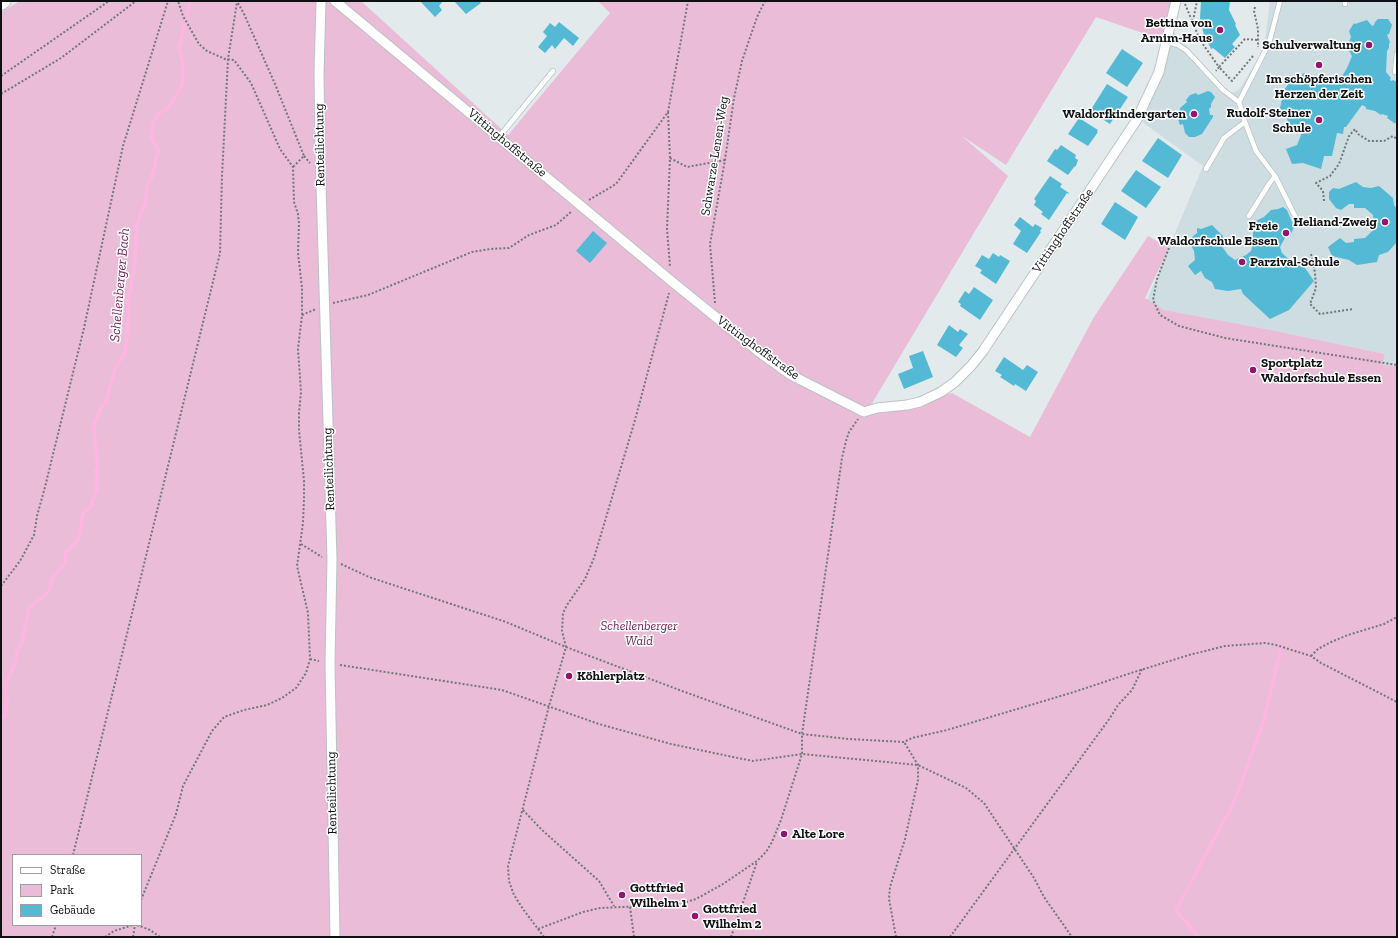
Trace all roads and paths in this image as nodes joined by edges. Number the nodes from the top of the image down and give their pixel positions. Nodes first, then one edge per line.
1 (4, 1) edge
2 (109, 1) edge
3 (136, 1) edge
4 (168, 1) edge
5 (178, 1) edge
6 (321, 1) edge
7 (335, 1) edge
8 (688, 1) edge
9 (765, 1) edge
10 (1176, 1) edge
11 (1184, 1) edge
12 (1197, 1) edge
13 (1280, 1) edge
14 (237, 2) edge
15 (1, 3) edge
16 (1256, 7) dead end
17 (1193, 22) junction
18 (1258, 40) junction
19 (1167, 42) junction
20 (1258, 50) dead end
21 (1397, 54) edge
22 (1253, 55) dead end
23 (228, 59) junction
24 (1219, 67) junction
25 (553, 71) dead end
26 (1394, 72) dead end
27 (1, 76) edge
28 (1211, 77) junction
29 (1, 94) edge
30 (1239, 102) junction
31 (668, 112) junction
32 (1245, 122) junction
33 (499, 137) junction
34 (1397, 139) edge
35 (670, 158) junction
36 (725, 160) junction
37 (293, 167) junction
38 (1206, 169) dead end
39 (1275, 176) junction
40 (1324, 201) dead end
41 (580, 205) junction
42 (1249, 216) dead end
43 (1295, 216) dead end
44 (1169, 248) dead end
45 (1311, 254) dead end
46 (670, 280) junction
47 (324, 305) junction
48 (1353, 309) dead end
49 (302, 315) junction
50 (716, 318) junction
51 (1397, 365) edge
52 (864, 412) junction
53 (301, 544) junction
54 (332, 559) junction
55 (1, 586) edge
56 (1397, 617) edge
57 (566, 647) junction
58 (1310, 656) junction
59 (310, 659) junction
60 (330, 664) junction
61 (1142, 669) junction
62 (1397, 702) edge
63 (549, 706) junction
64 (802, 734) junction
65 (904, 742) junction
66 (802, 754) junction
67 (918, 765) junction
68 (523, 810) junction
69 (1014, 849) junction
70 (73, 854) edge
71 (757, 861) junction
72 (142, 898) edge
73 (614, 906) junction
74 (630, 907) junction
75 (56, 926) edge
76 (132, 926) edge
77 (135, 926) edge
78 (138, 926) edge
79 (538, 929) junction
80 (52, 937) edge
81 (105, 937) edge
82 (133, 937) edge
83 (160, 937) edge
84 (335, 937) edge
85 (544, 937) edge
86 (634, 937) edge
87 (731, 937) edge
88 (896, 937) edge
89 (950, 937) edge
90 (1072, 937) edge

1 - 15 main road
2 - 27 path
3 - 29 path
4 - 55 path
5 - 23 path
6 - 47 street, Renteilichtung
7 - 33 street, Vittinghoffstraße
8 - 31 path
9 - 36 path, Schwarze-Lenen-Weg
10 - 19 street, Vittinghoffstraße
11 - 17 path
12 - 17 path
13 - 30 lane
14 - 23 path
14 - 37 path
16 - 18 path
17 - 24 path
18 - 20 path
18 - 24 path
19 - 28 lane
19 - 52 street, Vittinghoffstraße
21 - 26 lane
22 - 24 path
23 - 37 path
23 - 70 path
24 - 28 path
25 - 33 lane
28 - 30 lane
30 - 32 lane
31 - 35 path
31 - 41 path
32 - 38 lane
32 - 39 lane
33 - 41 street, Vittinghoffstraße
34 - 40 path
35 - 36 path
35 - 46 path
36 - 50 path, Schwarze-Lenen-Weg
37 - 49 path
39 - 42 lane
39 - 43 lane
41 - 46 street, Vittinghoffstraße
41 - 47 path
44 - 51 path
45 - 48 path
46 - 50 street, Vittinghoffstraße
46 - 57 path
47 - 49 path
47 - 54 street, Renteilichtung
49 - 53 path
50 - 52 street, Vittinghoffstraße
52 - 64 path
53 - 54 path
53 - 59 path
54 - 57 path
54 - 60 street, Renteilichtung
56 - 58 path
57 - 63 path
57 - 64 path
58 - 61 path
58 - 62 path
59 - 60 path
59 - 72 path
60 - 63 path
60 - 84 street, Renteilichtung
61 - 65 path
61 - 69 path
63 - 66 path
63 - 68 path
64 - 65 path
64 - 66 path
65 - 67 path
66 - 67 path
66 - 71 path
67 - 69 path
67 - 88 path
68 - 73 path
68 - 79 path
69 - 89 path
69 - 90 path
71 - 74 path
71 - 87 path
73 - 74 path
73 - 79 path
74 - 86 path
75 - 80 path
76 - 81 path
77 - 82 path
78 - 83 path
79 - 85 path

